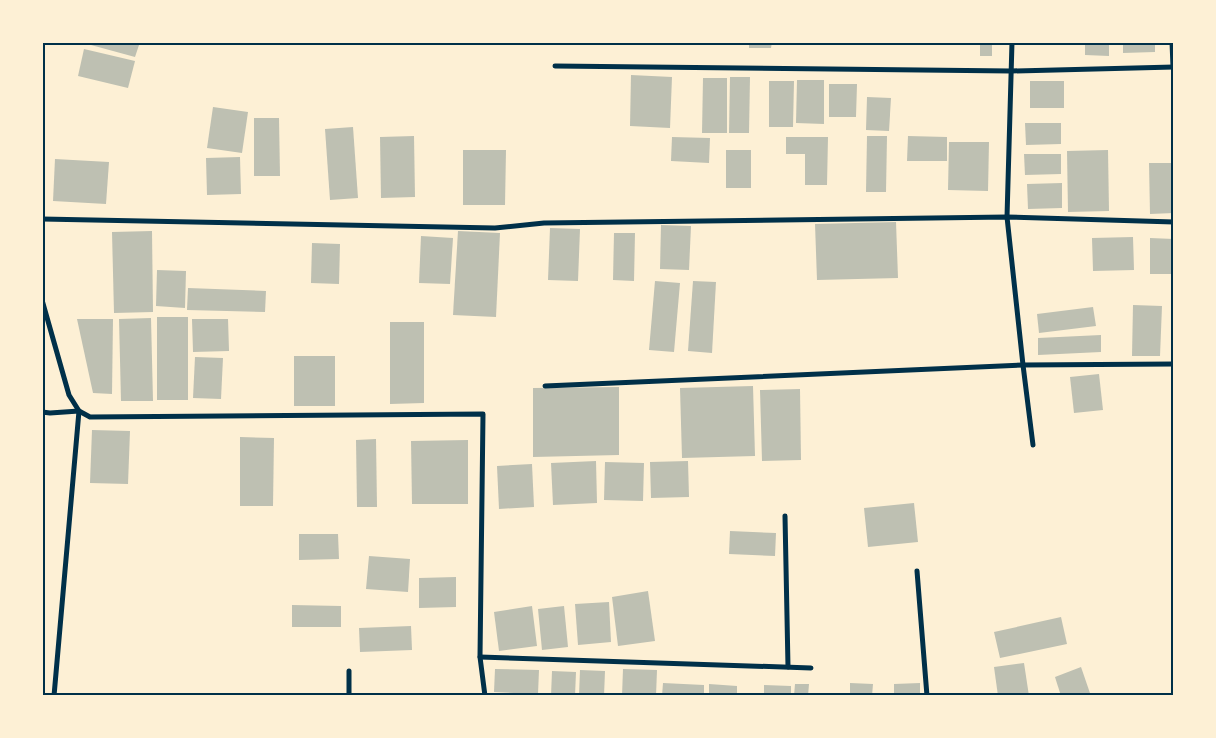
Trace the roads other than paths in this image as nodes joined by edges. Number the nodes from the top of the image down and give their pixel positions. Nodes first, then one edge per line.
1 (1012, 42) edge
2 (1172, 42) edge
3 (555, 66) dead end
4 (1173, 67) edge
5 (1010, 71) junction
6 (1007, 217) junction
7 (42, 219) edge
8 (1174, 222) edge
9 (42, 300) edge
10 (1174, 364) edge
11 (1023, 365) junction
12 (545, 386) dead end
13 (79, 411) junction
14 (42, 412) edge
15 (1033, 445) dead end
16 (785, 516) dead end
17 (917, 571) dead end
18 (480, 657) junction
19 (788, 668) junction
20 (811, 668) dead end
21 (349, 671) dead end
22 (54, 696) edge
23 (349, 696) edge
24 (484, 696) edge
25 (927, 696) edge

1 - 5 street
2 - 4 street
3 - 5 street
4 - 5 street
5 - 6 street
6 - 7 street
6 - 8 street
6 - 11 street
9 - 13 street
10 - 11 street
11 - 12 street
11 - 15 street
13 - 14 street
13 - 18 street
13 - 22 street
16 - 19 street
17 - 25 street
18 - 19 street
18 - 24 street
19 - 20 street
21 - 23 street

